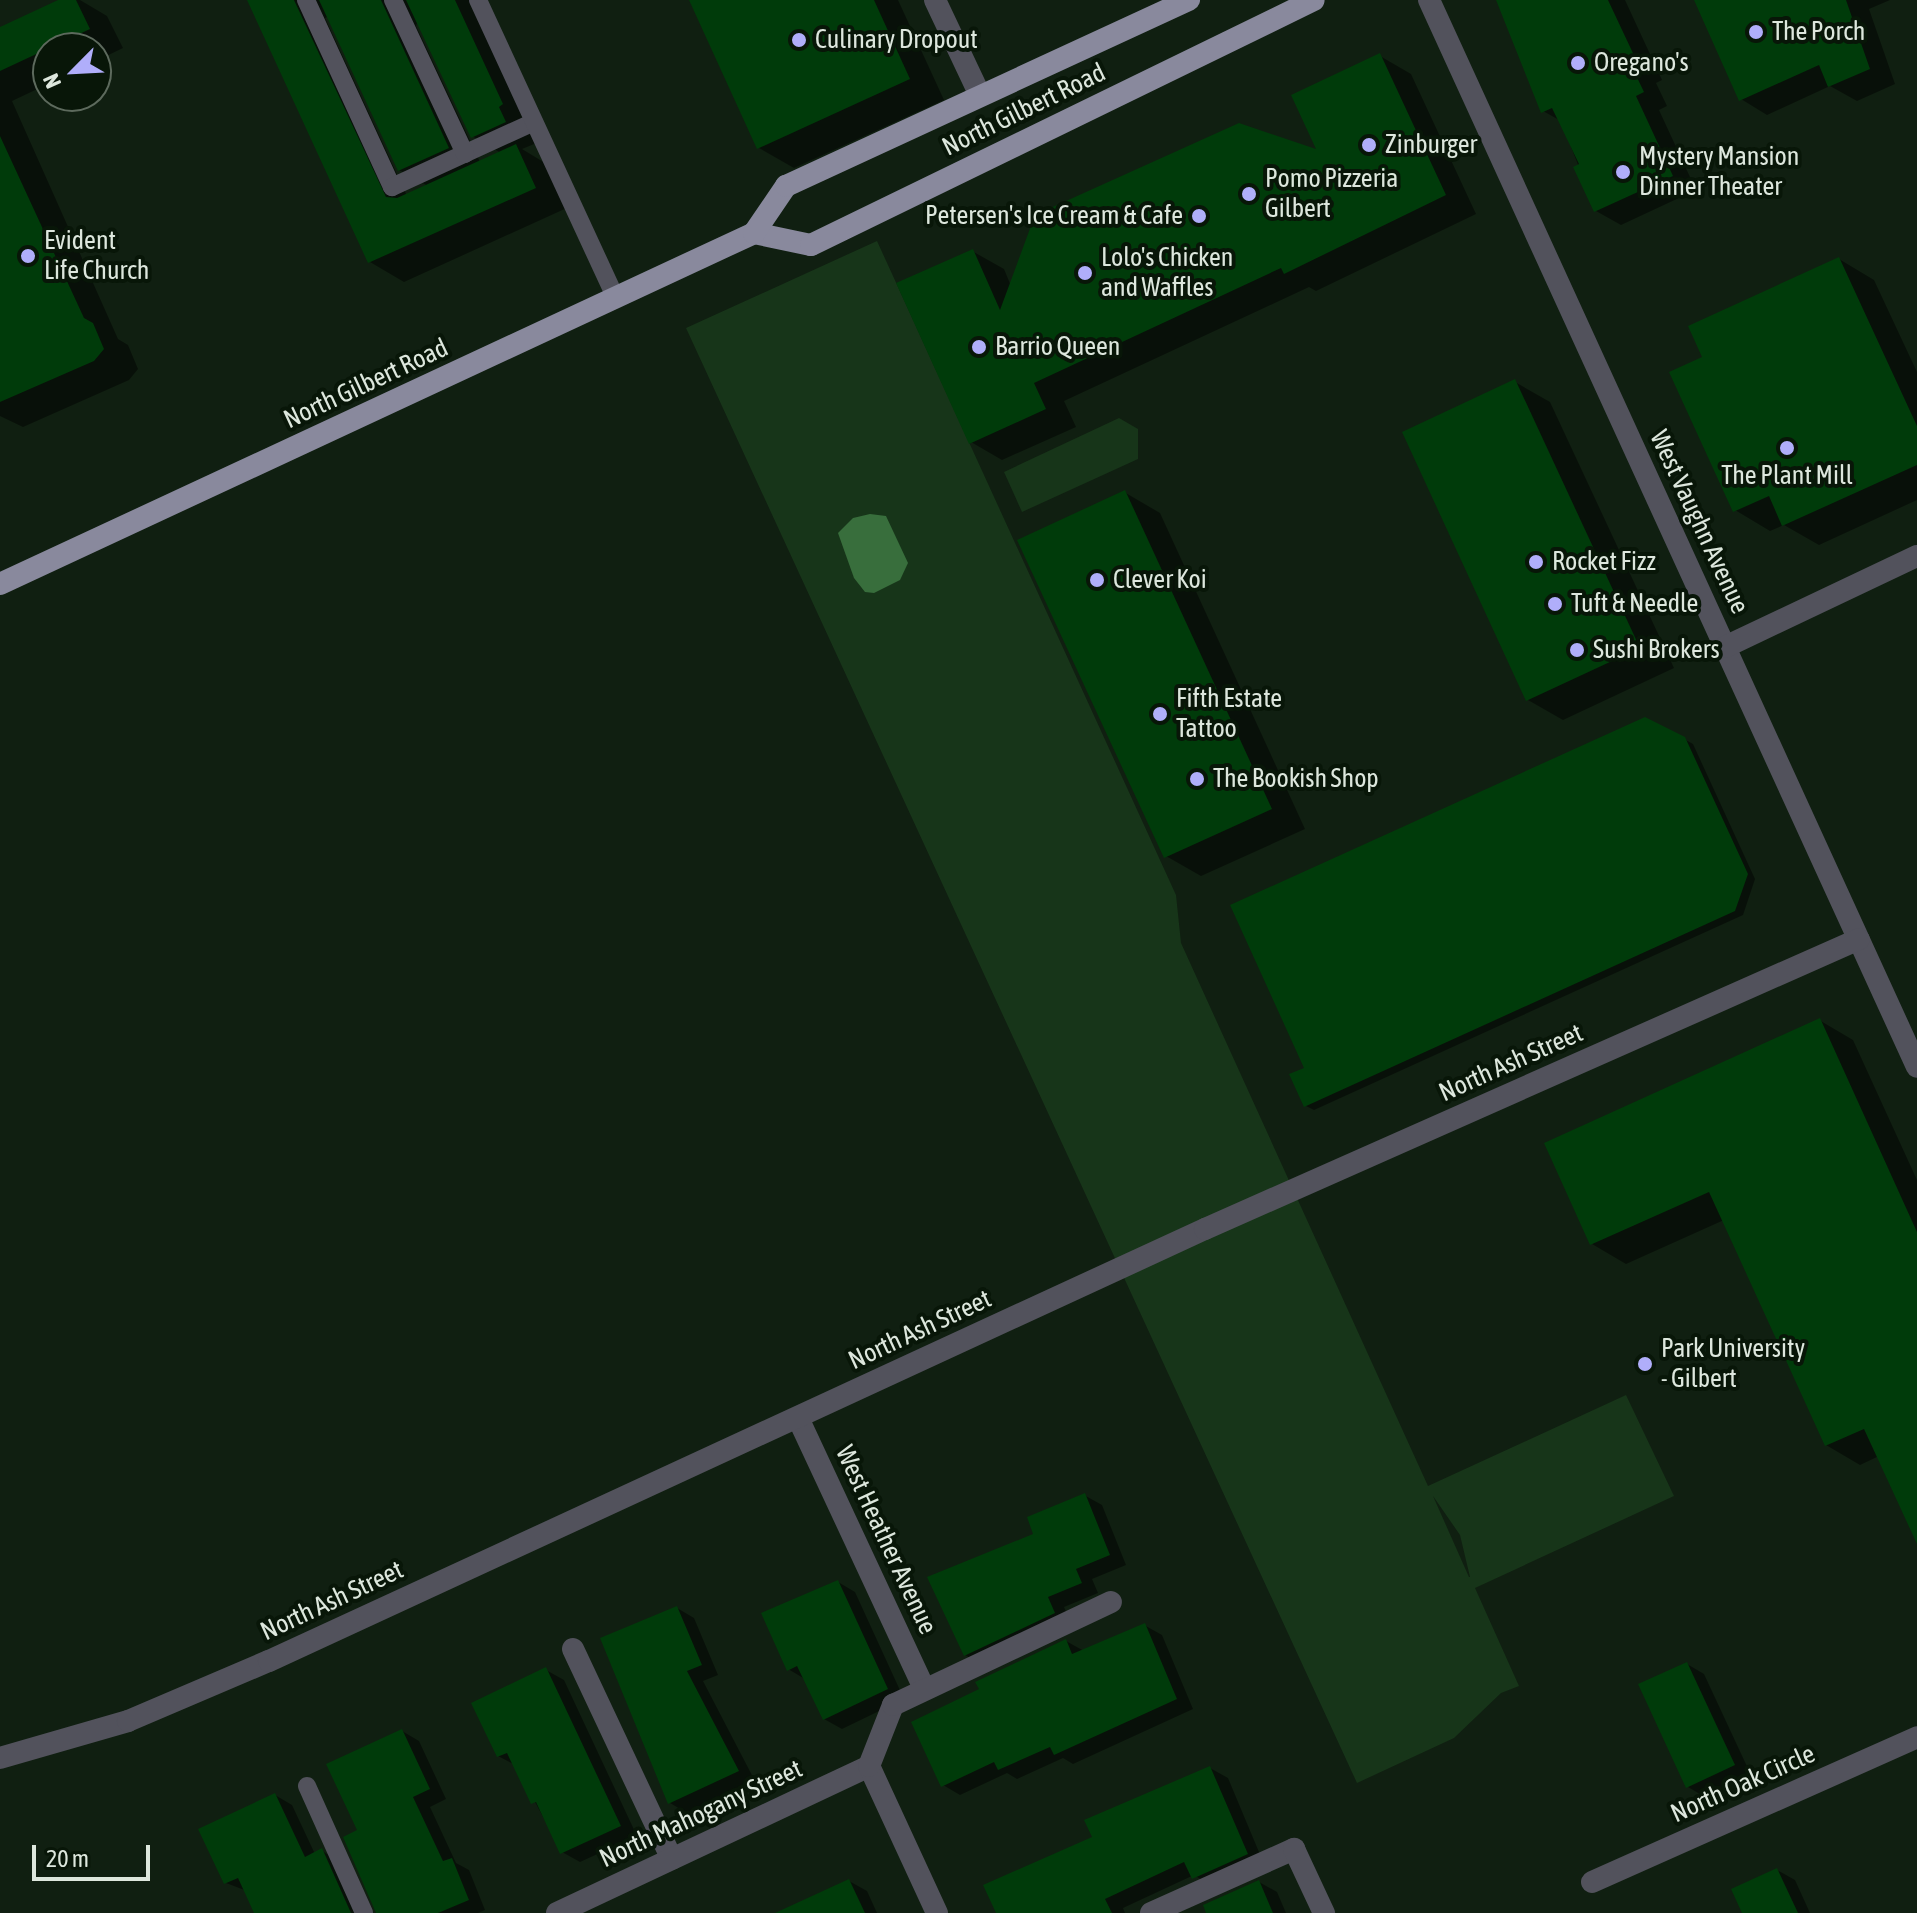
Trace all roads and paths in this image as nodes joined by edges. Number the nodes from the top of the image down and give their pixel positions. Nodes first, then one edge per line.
1 (306, 0) edge
2 (393, 0) edge
3 (478, 0) edge
4 (935, 0) edge
5 (1189, 0) edge
6 (1314, 0) edge
7 (1429, 0) edge
8 (980, 95) junction
9 (534, 122) junction
10 (465, 154) junction
11 (754, 233) junction
12 (616, 298) junction
13 (1917, 556) edge
14 (0, 584) edge
15 (1725, 647) junction
16 (1859, 939) junction
17 (1917, 1067) edge
18 (798, 1418) junction
19 (1111, 1602) dead end
20 (573, 1649) dead end
21 (923, 1686) junction
22 (1917, 1737) edge
23 (0, 1758) edge
24 (869, 1766) junction
25 (307, 1786) dead end
26 (672, 1859) junction
27 (1592, 1882) dead end
28 (364, 1913) edge
29 (557, 1913) edge
30 (937, 1913) edge
31 (1151, 1913) edge
32 (1324, 1913) edge

1 - 10 lane
2 - 10 lane
3 - 9 lane
4 - 8 street
5 - 8 main road, North Gilbert Road
6 - 11 main road, North Gilbert Road
7 - 15 street, West Vaughn Avenue
8 - 11 main road, North Gilbert Road
9 - 10 lane
9 - 12 lane
11 - 12 main road, North Gilbert Road
12 - 14 main road, North Gilbert Road
13 - 15 street
15 - 16 street, West Vaughn Avenue
16 - 17 street, West Vaughn Avenue
16 - 18 street, North Ash Street
18 - 21 street, West Heather Avenue
18 - 23 street, North Ash Street
19 - 21 street
20 - 26 street
21 - 24 street
22 - 27 street, North Oak Circle
24 - 26 street, North Mahogany Street
24 - 30 street
25 - 28 lane
26 - 29 street, North Mahogany Street
31 - 32 street

